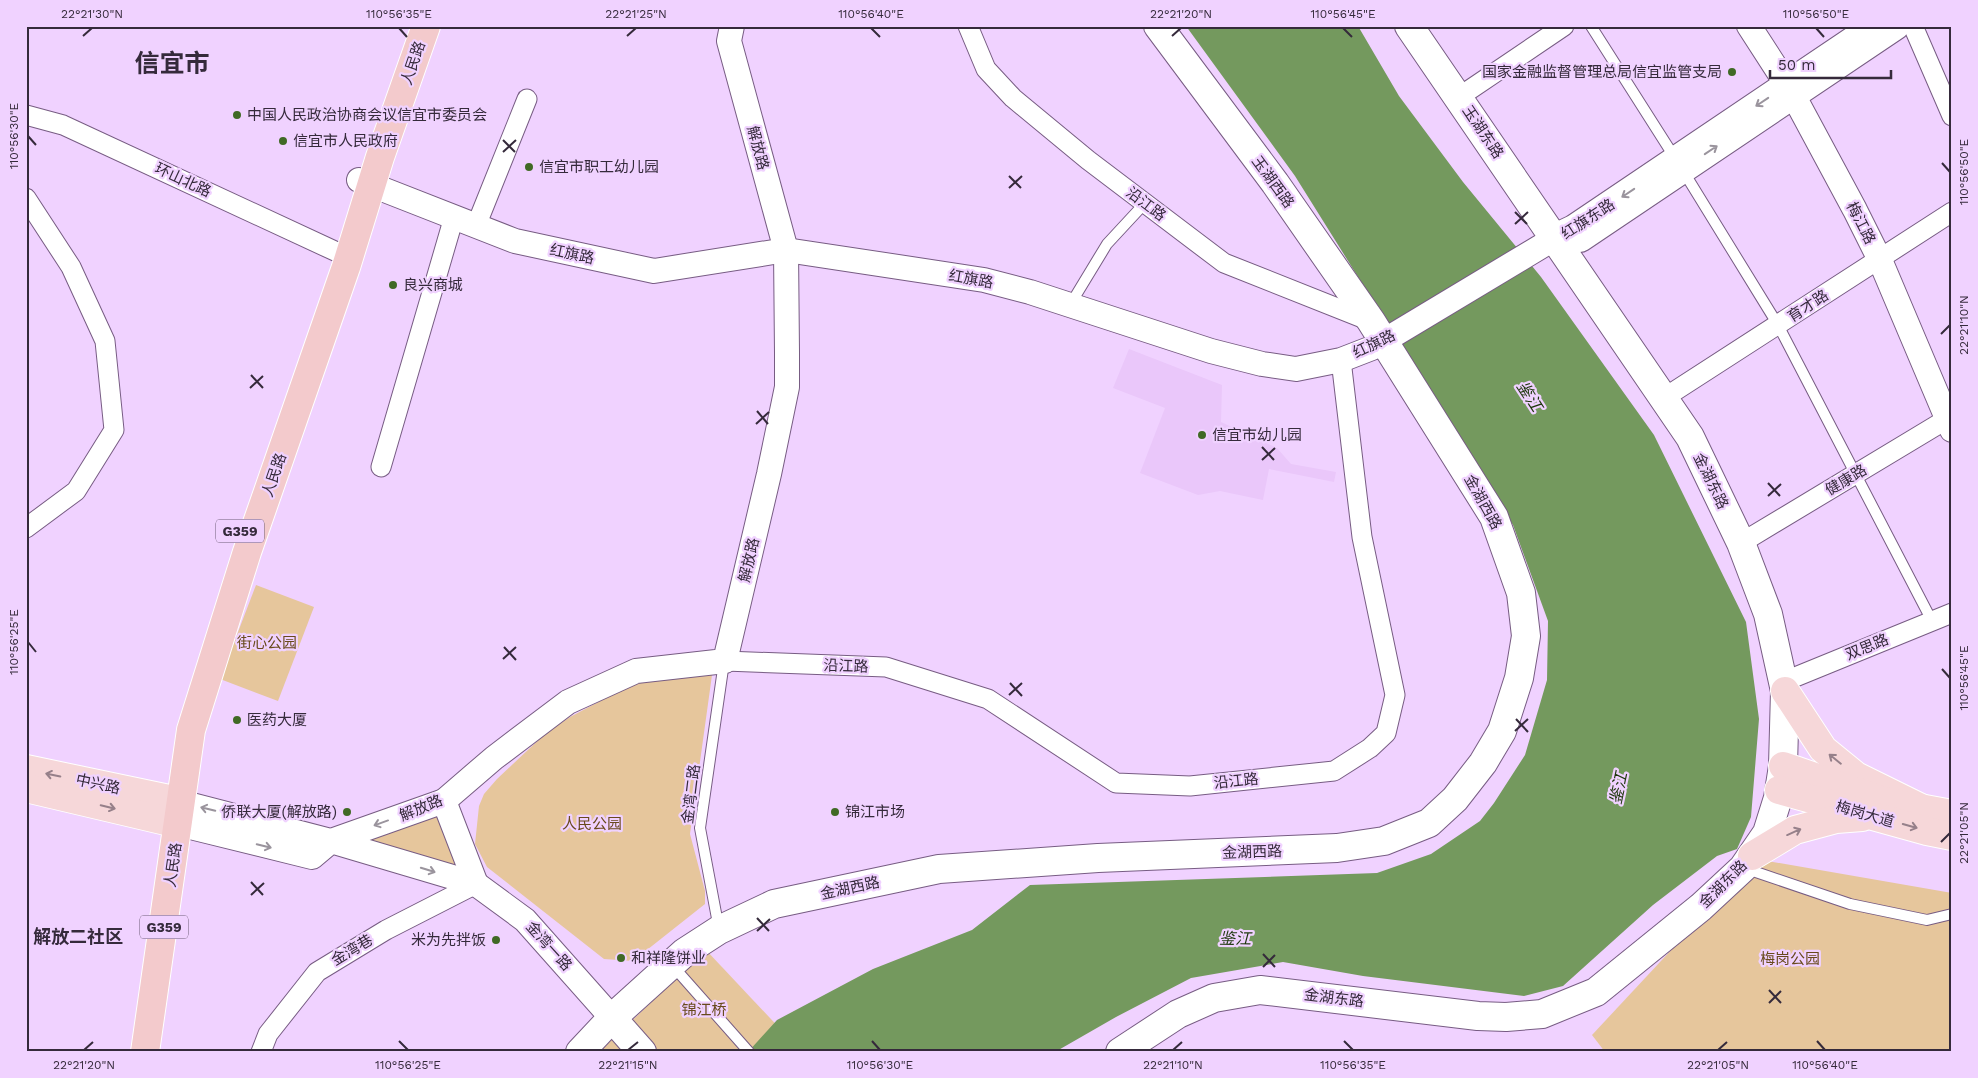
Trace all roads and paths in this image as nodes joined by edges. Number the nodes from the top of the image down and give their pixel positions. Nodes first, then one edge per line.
1 (412, 26) edge
2 (426, 26) edge
3 (732, 26) edge
4 (968, 26) edge
5 (1158, 26) edge
6 (1410, 26) edge
7 (1564, 26) edge
8 (1590, 26) edge
9 (1749, 26) edge
10 (1876, 26) edge
11 (1895, 26) edge
12 (1913, 26) edge
13 (1790, 90) junction
14 (1459, 97) junction
15 (527, 99) dead end
16 (26, 114) edge
17 (1952, 116) edge
18 (1680, 165) junction
19 (365, 182) junction
20 (26, 198) edge
21 (1145, 203) junction
22 (1952, 212) edge
23 (454, 218) junction
24 (476, 226) junction
25 (1556, 238) junction
26 (786, 250) junction
27 (337, 252) junction
28 (1880, 260) junction
29 (1070, 305) junction
30 (1778, 325) junction
31 (1378, 331) junction
32 (1341, 360) junction
33 (1664, 398) junction
34 (1950, 421) edge
35 (381, 467) dead end
36 (1855, 474) junction
37 (26, 528) edge
38 (1741, 543) junction
39 (1952, 613) edge
40 (1932, 621) junction
41 (725, 661) junction
42 (1784, 686) junction
43 (26, 769) edge
44 (1781, 778) junction
45 (26, 788) edge
46 (444, 801) junction
47 (1923, 809) junction
48 (174, 812) junction
49 (1952, 814) edge
50 (1876, 817) junction
51 (1952, 836) edge
52 (331, 841) junction
53 (1747, 862) junction
54 (476, 884) junction
55 (1952, 914) edge
56 (719, 930) junction
57 (672, 964) junction
58 (612, 1018) junction
59 (131, 1052) edge
60 (145, 1052) edge
61 (261, 1052) edge
62 (580, 1052) edge
63 (642, 1052) edge
64 (749, 1052) edge
65 (1120, 1052) edge

1 - 19 highway, 人民路 / G359
2 - 19 highway, 人民路 / G359
3 - 26 street, 解放路
4 - 21 street, 沿江路
5 - 31 main road, 玉湖西路
6 - 14 main road, 玉湖东路
7 - 14 street
8 - 18 lane
9 - 13 street, 梅江路
10 - 13 main road, 红旗东路
11 - 13 main road, 红旗东路
12 - 17 street
13 - 18 main road, 红旗东路
13 - 28 street, 梅江路
14 - 25 main road, 玉湖东路
15 - 24 street
16 - 27 street, 环山北路
18 - 25 main road, 红旗东路
18 - 30 lane
19 - 23 street, 红旗路
19 - 27 highway, 人民路 / G359
19 - 48 highway, 人民路 / G359
20 - 37 street
21 - 29 lane
21 - 31 street, 沿江路
22 - 28 street, 育才路
23 - 24 street, 红旗路
23 - 35 street
24 - 26 street, 红旗路
25 - 31 street, 红旗路
25 - 33 main road, 金湖东路
26 - 29 street, 红旗路
26 - 41 street, 解放路
27 - 48 highway, 人民路 / G359
28 - 30 street, 育才路
28 - 34 street, 梅江路
29 - 32 street, 红旗路
30 - 33 street, 育才路
30 - 36 lane
31 - 32 street, 红旗路
31 - 56 main road, 金湖西路
32 - 41 street, 沿江路
33 - 38 main road, 金湖东路
34 - 36 street, 健康路
36 - 38 street, 健康路
36 - 40 lane
38 - 42 main road, 金湖东路
39 - 40 street, 双思路
40 - 42 street, 双思路
41 - 46 street, 解放路
41 - 56 lane, 金湾二路
42 - 44 main road, 金湖东路
47 -> 42 main road
48 -> 43 main road, 中兴路
44 - 47 main road, 梅岗大道
44 - 50 main road, 梅岗大道
44 - 53 main road, 金湖东路
45 -> 48 main road, 中兴路
46 -> 52 street, 解放路
46 - 54 street
47 - 49 main road, 梅岗大道
48 - 52 street, 解放路
48 - 59 highway, 人民路 / G359
48 - 60 highway, 人民路 / G359
50 -> 51 main road, 梅岗大道
53 -> 50 main road
52 -> 54 street
53 - 55 lane
53 - 65 main road, 金湖东路
54 - 58 street, 金湾一路
54 - 61 street, 金湾巷
56 - 57 main road, 金湖西路
57 - 58 main road, 金湖西路
57 - 64 lane
58 - 62 main road, 金湖西路
58 - 63 main road

